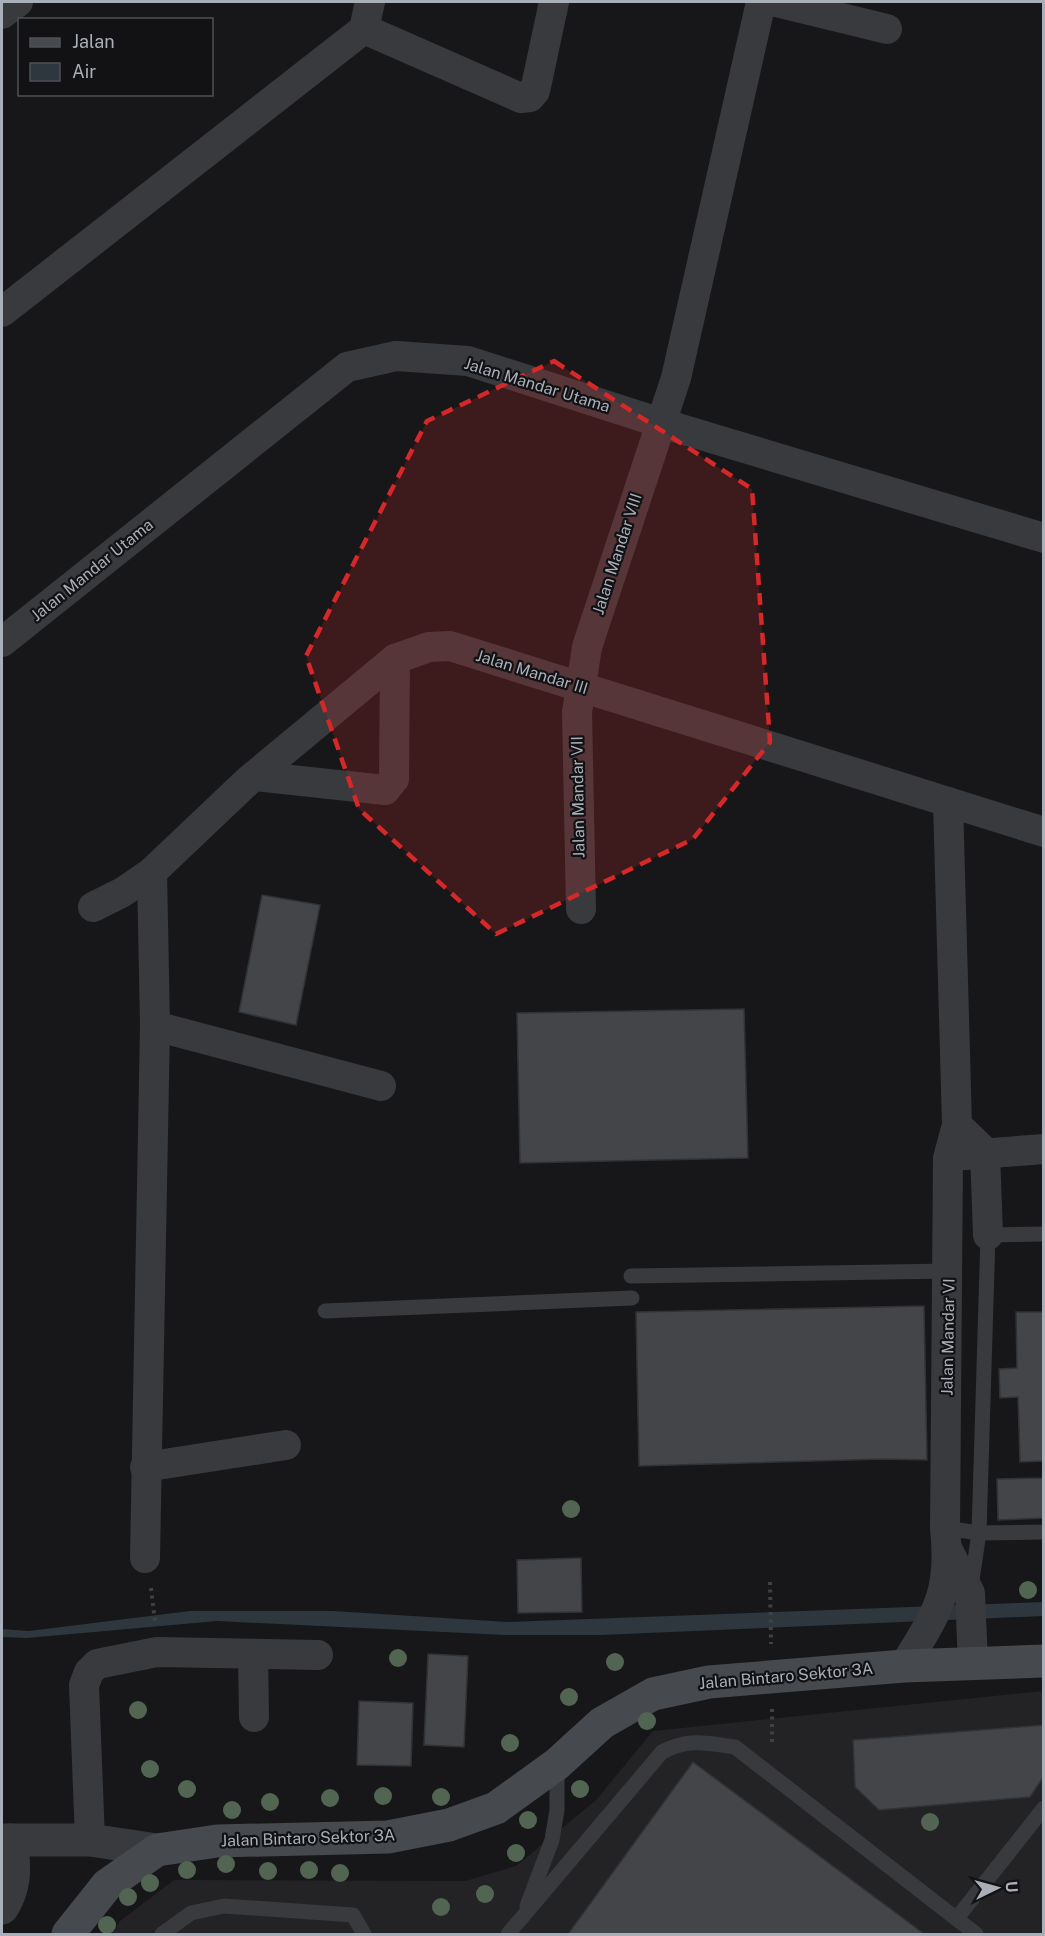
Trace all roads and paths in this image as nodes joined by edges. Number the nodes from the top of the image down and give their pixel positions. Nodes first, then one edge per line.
1 (18, 2) edge
2 (554, 2) edge
3 (761, 2) edge
4 (776, 2) edge
5 (2, 14) edge
6 (367, 15) edge
7 (887, 29) dead end
8 (2, 312) edge
9 (661, 423) junction
10 (1044, 538) edge
11 (2, 642) edge
12 (395, 659) junction
13 (580, 685) junction
14 (254, 776) junction
15 (948, 802) junction
16 (1044, 832) edge
17 (152, 872) junction
18 (93, 908) dead end
19 (581, 909) dead end
20 (155, 1026) junction
21 (381, 1086) dead end
22 (957, 1125) junction
23 (1044, 1149) edge
24 (985, 1152) junction
25 (948, 1158) junction
26 (1044, 1234) edge
27 (988, 1235) junction
28 (949, 1271) junction
29 (631, 1276) dead end
30 (632, 1298) dead end
31 (325, 1311) dead end
32 (286, 1445) dead end
33 (145, 1467) junction
34 (1044, 1532) edge
35 (979, 1533) junction
36 (946, 1539) junction
37 (145, 1558) dead end
38 (970, 1594) junction
39 (153, 1599) dead end
40 (156, 1634) dead end
41 (972, 1652) junction
42 (253, 1655) junction
43 (318, 1655) dead end
44 (911, 1656) junction
45 (1044, 1660) edge
46 (254, 1717) dead end
47 (557, 1764) junction
48 (1044, 1808) edge
49 (6, 1840) edge
50 (90, 1840) junction
51 (157, 1850) junction
52 (2, 1908) edge
53 (523, 1918) junction
54 (957, 1918) junction
55 (68, 1935) edge
56 (162, 1935) edge
57 (364, 1935) edge
58 (508, 1935) edge
59 (976, 1935) edge

1 - 5 street
2 - 6 street
3 - 9 street, Jalan Mandar VIII
4 - 7 street
6 - 8 street
9 - 10 street, Jalan Mandar Utama
9 - 11 street, Jalan Mandar Utama
9 - 13 street, Jalan Mandar VIII
12 - 13 street, Jalan Mandar III
12 - 14 street, Jalan Mandar III
12 - 14 street
13 - 15 street, Jalan Mandar III
13 - 19 street, Jalan Mandar VII
14 - 17 street, Jalan Mandar III
15 - 16 street, Jalan Mandar III
15 - 22 street, Jalan Mandar VI
17 - 18 street, Jalan Mandar III
17 - 20 street
20 - 21 street
20 - 33 street
22 - 24 street
22 - 25 street, Jalan Mandar VI
23 - 24 street
24 - 25 street
24 - 27 street
25 - 28 street, Jalan Mandar VI
26 - 27 lane
27 - 35 lane
28 - 29 lane
28 - 36 street, Jalan Mandar VI
30 - 31 lane
32 - 33 street
33 - 37 street
34 - 35 lane
35 - 36 lane
35 - 38 lane
36 - 38 street, Jalan Mandar VI
36 - 44 street, Jalan Mandar VI
38 - 41 street, Jalan Mandar VI
39 - 40 path
41 - 44 main road, Jalan Bintaro Sektor 3A
41 - 45 main road, Jalan Bintaro Sektor 3A
42 - 43 street
42 - 46 street
42 - 50 street
44 - 47 main road, Jalan Bintaro Sektor 3A
47 - 51 main road, Jalan Bintaro Sektor 3A
47 - 53 lane
48 - 54 lane
49 - 50 street
49 - 52 street
50 - 51 street
51 - 55 main road, Jalan Bintaro Sektor 3A
53 - 54 lane
53 - 58 lane
54 - 59 lane
56 - 57 lane

